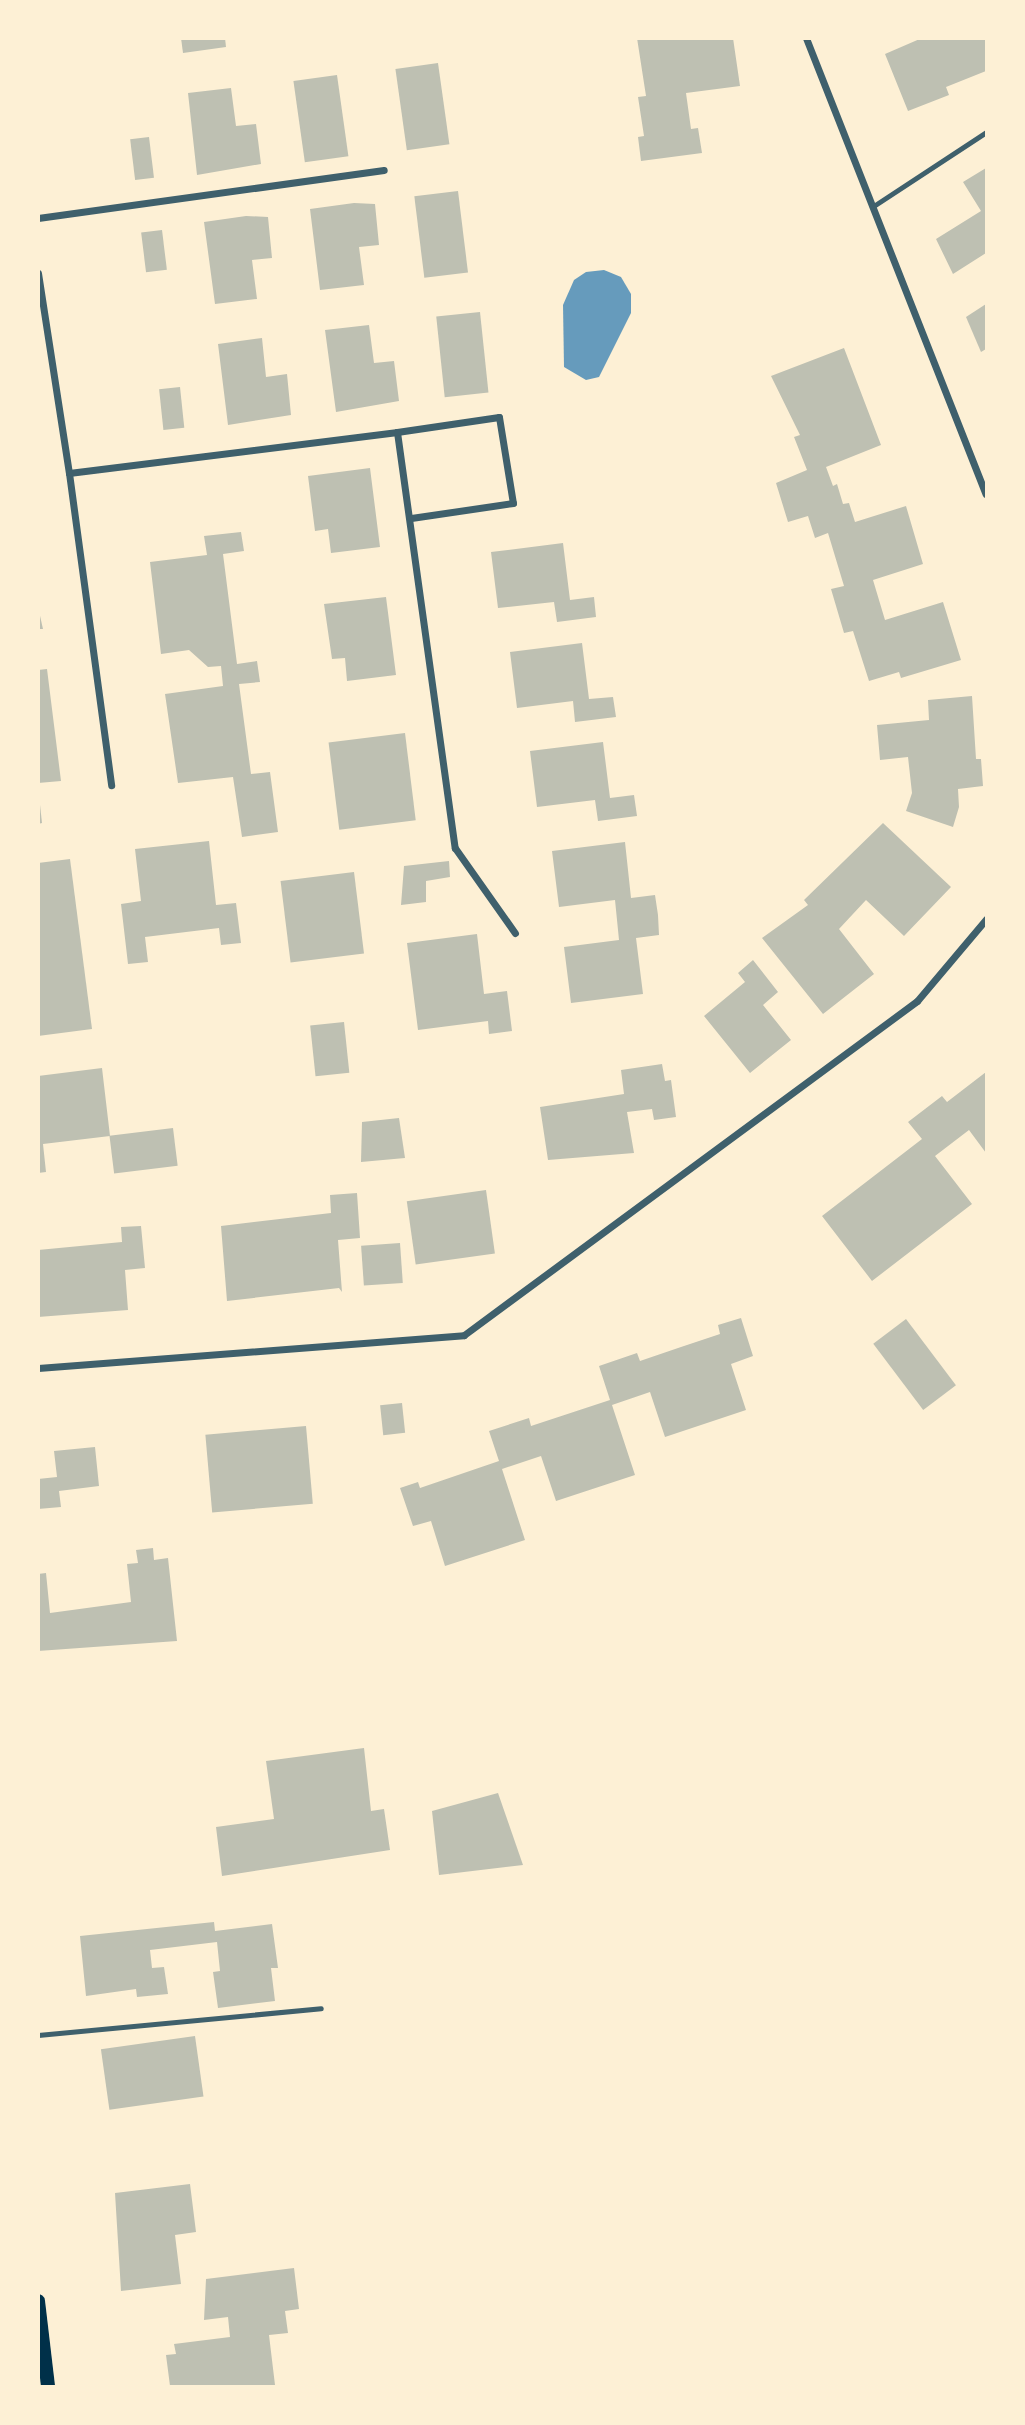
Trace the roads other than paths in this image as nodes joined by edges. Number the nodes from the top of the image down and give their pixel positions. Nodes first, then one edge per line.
1 (806, 38) edge
2 (986, 132) edge
3 (384, 170) dead end
4 (872, 207) junction
5 (38, 218) edge
6 (38, 273) edge
7 (397, 432) junction
8 (69, 473) junction
9 (986, 494) edge
10 (411, 518) junction
11 (111, 785) dead end
12 (986, 919) edge
13 (515, 933) dead end
14 (38, 1368) edge
15 (321, 2008) dead end
16 (38, 2035) edge
17 (38, 2301) edge
18 (48, 2386) edge

1 - 4 street
2 - 4 lane
3 - 5 street
4 - 9 street
6 - 8 street
7 - 8 street
7 - 10 street
7 - 10 street
8 - 11 street
10 - 13 street
12 - 14 street
15 - 16 lane
17 - 18 main road

